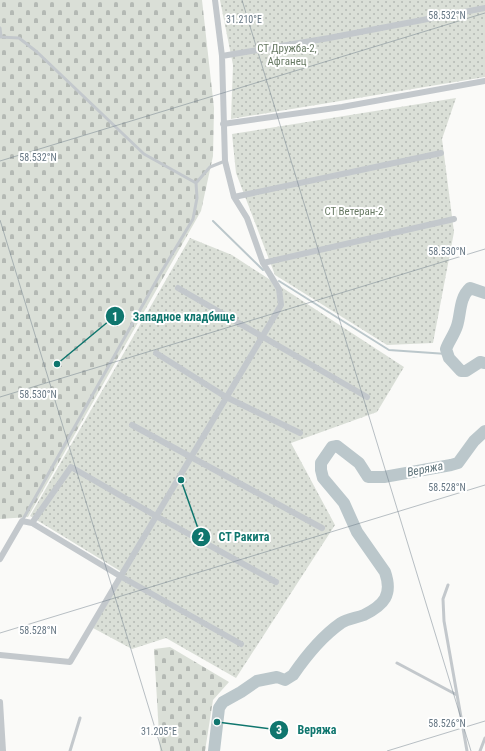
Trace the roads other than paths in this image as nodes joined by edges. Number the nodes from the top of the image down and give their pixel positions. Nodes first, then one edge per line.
1 (215, 0) edge
2 (485, 8) edge
3 (0, 28) edge
4 (0, 37) edge
5 (222, 56) junction
6 (485, 81) edge
7 (223, 124) junction
8 (441, 153) dead end
9 (225, 161) junction
10 (196, 184) junction
11 (234, 197) junction
12 (454, 220) dead end
13 (263, 263) junction
14 (178, 288) dead end
15 (262, 337) junction
16 (156, 353) dead end
17 (226, 397) junction
18 (367, 397) dead end
19 (132, 425) dead end
20 (300, 433) dead end
21 (191, 457) junction
22 (156, 516) junction
23 (22, 521) junction
24 (32, 523) junction
25 (322, 528) dead end
26 (0, 559) edge
27 (120, 576) junction
28 (276, 582) dead end
29 (448, 585) dead end
30 (241, 644) dead end
31 (0, 655) edge
32 (397, 663) dead end
33 (457, 695) junction
34 (0, 702) edge
35 (80, 718) dead end
36 (485, 738) edge
37 (3, 751) edge
38 (70, 751) edge
39 (467, 751) edge
40 (480, 751) edge

1 - 5 street
2 - 5 street
3 - 4 lane
4 - 10 lane
5 - 7 street
6 - 7 street
7 - 9 street
8 - 11 street
9 - 10 lane
9 - 11 street
10 - 23 lane
11 - 13 street
12 - 13 street
13 - 15 street
14 - 15 street
15 - 17 street
15 - 18 street
16 - 17 street
17 - 20 street
17 - 21 street
19 - 21 street
21 - 22 street
21 - 25 street
22 - 24 street
22 - 27 street
22 - 28 street
23 - 24 street
23 - 26 street
24 - 27 street
27 - 30 street
27 - 31 street
29 - 33 lane
32 - 33 lane
33 - 39 lane
34 - 37 street
35 - 38 lane
36 - 40 lane

